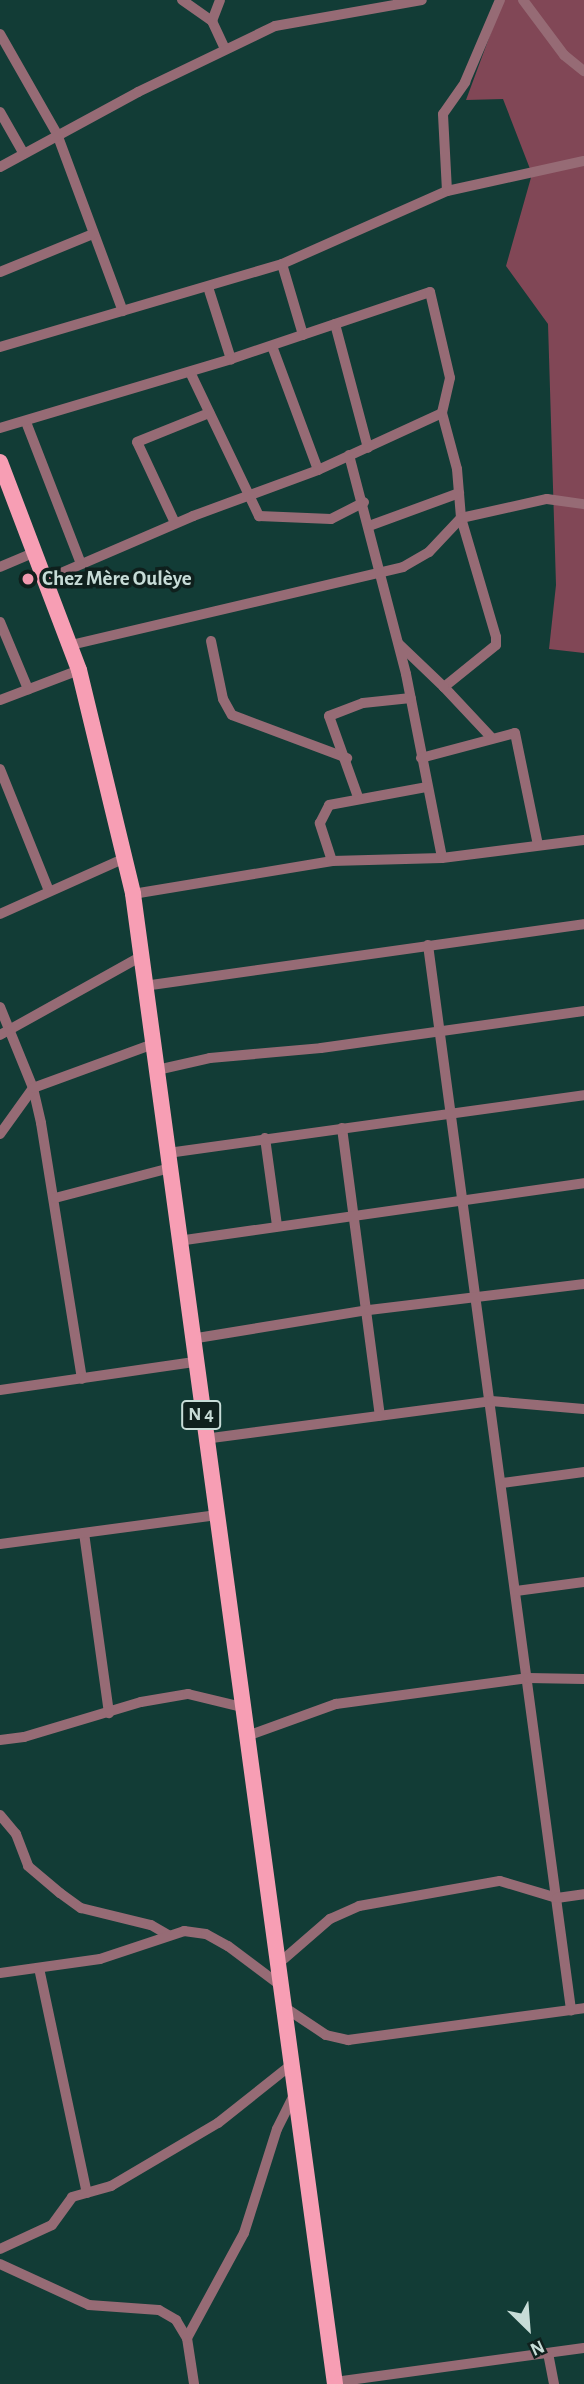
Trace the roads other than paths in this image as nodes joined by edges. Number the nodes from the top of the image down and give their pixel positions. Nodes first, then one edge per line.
1 (182, 0) edge
2 (220, 0) edge
3 (422, 0) edge
4 (500, 0) edge
5 (523, 0) edge
6 (212, 21) junction
7 (1, 40) edge
8 (225, 49) junction
9 (584, 71) edge
10 (0, 112) edge
11 (57, 134) junction
12 (24, 154) junction
13 (584, 161) edge
14 (0, 167) edge
15 (447, 191) junction
16 (93, 234) junction
17 (282, 264) junction
18 (0, 272) edge
19 (208, 287) junction
20 (123, 311) junction
21 (335, 324) junction
22 (303, 335) junction
23 (272, 346) junction
24 (0, 347) edge
25 (230, 359) junction
26 (190, 372) junction
27 (208, 413) junction
28 (442, 413) junction
29 (26, 422) junction
30 (0, 428) edge
31 (368, 448) junction
32 (349, 455) junction
33 (0, 462) edge
34 (318, 470) junction
35 (459, 493) junction
36 (247, 497) junction
37 (364, 502) junction
38 (584, 504) edge
39 (461, 518) junction
40 (175, 523) junction
41 (369, 526) junction
42 (36, 552) junction
43 (81, 564) junction
44 (0, 567) edge
45 (378, 575) junction
46 (47, 579) junction
47 (0, 621) edge
48 (211, 641) dead end
49 (397, 641) junction
50 (71, 645) junction
51 (79, 670) junction
52 (444, 687) junction
53 (29, 689) junction
54 (411, 698) junction
55 (0, 700) edge
56 (491, 737) junction
57 (346, 758) junction
58 (422, 758) junction
59 (0, 769) edge
60 (427, 786) junction
61 (358, 797) junction
62 (584, 840) edge
63 (538, 845) junction
64 (125, 858) junction
65 (442, 858) junction
66 (332, 861) junction
67 (49, 891) junction
68 (133, 894) junction
69 (0, 914) edge
70 (584, 924) edge
71 (428, 945) junction
72 (142, 956) junction
73 (144, 986) junction
74 (0, 1007) edge
75 (584, 1010) edge
76 (11, 1028) junction
77 (438, 1031) junction
78 (0, 1035) edge
79 (153, 1044) junction
80 (156, 1070) junction
81 (33, 1088) junction
82 (584, 1095) edge
83 (453, 1112) junction
84 (342, 1128) junction
85 (0, 1134) edge
86 (265, 1138) junction
87 (169, 1160) junction
88 (584, 1183) edge
89 (55, 1199) junction
90 (464, 1200) junction
91 (355, 1215) junction
92 (277, 1226) junction
93 (178, 1241) junction
94 (584, 1284) edge
95 (476, 1297) junction
96 (369, 1310) junction
97 (191, 1339) junction
98 (194, 1362) junction
99 (82, 1378) junction
100 (0, 1390) edge
101 (491, 1401) junction
102 (584, 1409) edge
103 (380, 1416) junction
104 (204, 1439) junction
105 (584, 1472) edge
106 (502, 1483) junction
107 (216, 1515) junction
108 (84, 1533) junction
109 (0, 1544) edge
110 (584, 1582) edge
111 (516, 1591) junction
112 (528, 1678) junction
113 (584, 1679) edge
114 (242, 1707) junction
115 (109, 1713) junction
116 (247, 1736) junction
117 (0, 1740) edge
118 (0, 1815) edge
119 (584, 1894) edge
120 (557, 1898) junction
121 (168, 1935) junction
122 (278, 1964) junction
123 (39, 1968) junction
124 (0, 1973) edge
125 (280, 1984) junction
126 (283, 2007) junction
127 (584, 2008) edge
128 (571, 2010) junction
129 (291, 2065) junction
130 (296, 2090) junction
131 (88, 2193) junction
132 (0, 2249) edge
133 (0, 2264) edge
134 (187, 2338) junction
135 (584, 2348) edge
136 (548, 2353) junction
137 (335, 2383) edge
138 (194, 2384) edge
139 (554, 2384) edge

1 - 6 street
2 - 6 street
3 - 8 street
4 - 15 street
5 - 9 street
6 - 8 street
7 - 11 street
8 - 11 street
10 - 12 street
11 - 12 street
11 - 16 street
12 - 14 street
13 - 15 street
15 - 17 street
16 - 18 street
16 - 20 street
17 - 19 street
17 - 22 street
19 - 20 street
19 - 25 street
20 - 24 street
21 - 22 street
21 - 28 street
21 - 31 street
22 - 23 street
23 - 25 street
23 - 34 street
25 - 26 street
26 - 27 street
26 - 29 street
27 - 36 street
27 - 40 street
28 - 31 street
28 - 35 street
29 - 30 street
29 - 43 street
31 - 32 street
32 - 34 street
32 - 37 street
33 - 42 main road, N 4
34 - 36 street
35 - 39 street
35 - 41 street
36 - 37 street
36 - 40 street
37 - 41 street
38 - 39 street
39 - 45 street
39 - 52 street
40 - 43 street
41 - 45 street
42 - 44 street
42 - 46 main road, N 4
43 - 46 street
45 - 49 street
45 - 50 street
46 - 50 main road, N 4
47 - 53 street
48 - 57 street
49 - 52 street
49 - 54 street
50 - 51 main road, N 4
51 - 53 street
51 - 64 main road, N 4
52 - 56 street
53 - 55 street
54 - 57 street
54 - 58 street
56 - 58 street
56 - 63 street
57 - 61 street
58 - 60 street
59 - 67 street
60 - 61 street
60 - 65 street
61 - 66 street
62 - 63 street
63 - 65 street
64 - 67 street
64 - 68 main road, N 4
65 - 66 street
66 - 68 street
67 - 69 street
68 - 72 main road, N 4
70 - 71 street
71 - 73 street
71 - 77 street
72 - 73 main road, N 4
72 - 76 street
73 - 79 main road, N 4
74 - 76 street
75 - 77 street
76 - 78 street
76 - 81 street
77 - 80 street
77 - 83 street
79 - 80 main road, N 4
79 - 81 street
80 - 87 main road, N 4
81 - 85 street
81 - 89 street
82 - 83 street
83 - 84 street
83 - 90 street
84 - 86 street
84 - 91 street
86 - 87 street
86 - 92 street
87 - 89 street
87 - 93 main road, N 4
88 - 90 street
89 - 99 street
90 - 91 street
90 - 95 street
91 - 92 street
91 - 96 street
92 - 93 street
93 - 97 main road, N 4
94 - 95 street
95 - 96 street
95 - 101 street
96 - 97 street
96 - 103 street
97 - 98 main road, N 4
98 - 99 street
98 - 104 main road, N 4
99 - 100 street
101 - 102 street
101 - 103 street
101 - 106 street
103 - 104 street
104 - 107 main road, N 4
105 - 106 street
106 - 111 street
107 - 108 street
107 - 114 main road, N 4
108 - 109 street
108 - 115 street
110 - 111 street
111 - 112 street
112 - 113 street
112 - 116 street
112 - 120 street
114 - 115 street
114 - 116 main road, N 4
115 - 117 street
116 - 122 main road, N 4
118 - 121 street
119 - 120 street
120 - 122 street
120 - 128 street
121 - 123 street
121 - 125 street
122 - 125 main road, N 4
123 - 124 street
123 - 131 street
125 - 126 main road, N 4
126 - 128 street
126 - 129 main road, N 4
127 - 128 street
129 - 130 main road, N 4
129 - 131 street
130 - 134 street
130 - 137 main road, N 4
131 - 132 street
133 - 134 street
134 - 138 street
135 - 136 street
136 - 137 street
136 - 139 street

